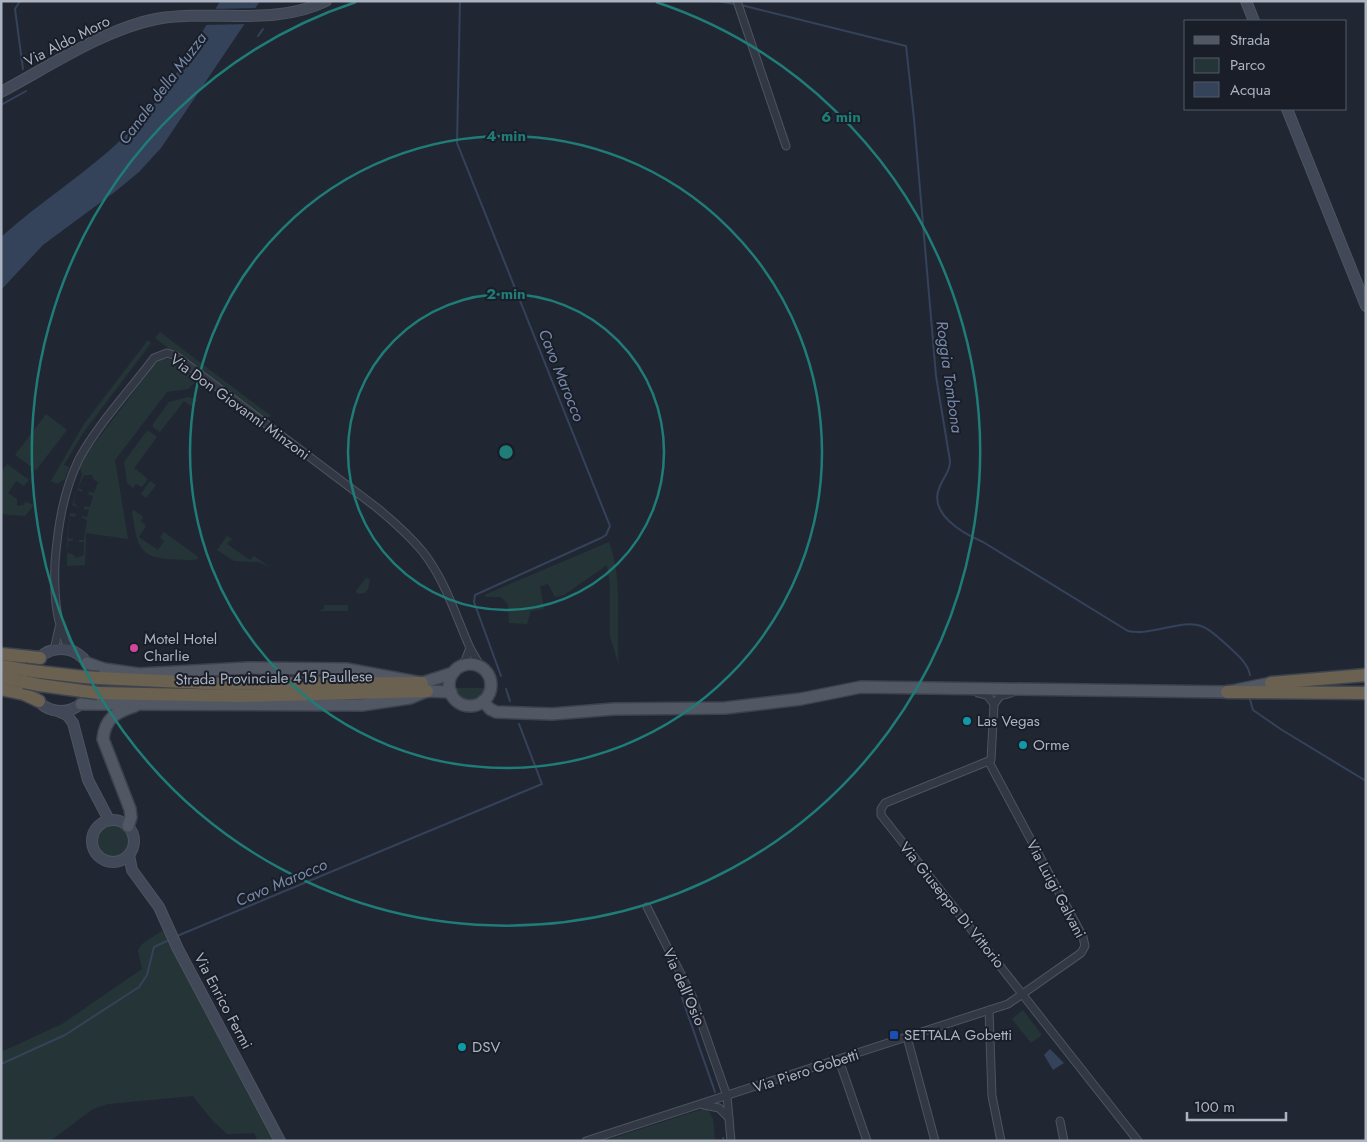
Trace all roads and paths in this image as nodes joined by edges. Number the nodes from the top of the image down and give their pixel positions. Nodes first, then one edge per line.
1 (326, 1) edge
2 (737, 1) edge
3 (1246, 1) edge
4 (1254, 20) edge
5 (1, 92) edge
6 (1287, 110) edge
7 (786, 146) dead end
8 (1366, 306) edge
9 (59, 625) junction
10 (470, 648) junction
11 (54, 650) junction
12 (70, 651) junction
13 (1, 654) edge
14 (40, 658) junction
15 (86, 663) junction
16 (1, 666) edge
17 (463, 666) junction
18 (481, 667) junction
19 (453, 673) junction
20 (1366, 675) edge
21 (24, 676) junction
22 (1, 677) edge
23 (40, 678) junction
24 (1271, 683) junction
25 (1366, 684) edge
26 (424, 687) junction
27 (951, 688) junction
28 (1, 689) edge
29 (1049, 690) junction
30 (451, 692) junction
31 (1227, 692) junction
32 (1252, 692) junction
33 (1366, 693) edge
34 (1366, 699) edge
35 (80, 700) junction
36 (483, 701) junction
37 (39, 702) junction
38 (143, 703) junction
39 (994, 704) junction
40 (56, 711) junction
41 (75, 728) junction
42 (989, 762) junction
43 (108, 820) junction
44 (128, 826) junction
45 (129, 855) junction
46 (110, 862) junction
47 (137, 878) junction
48 (647, 907) dead end
49 (1023, 994) junction
50 (989, 1010) junction
51 (907, 1037) junction
52 (839, 1060) junction
53 (727, 1096) junction
54 (696, 1106) junction
55 (729, 1118) junction
56 (1060, 1121) dead end
57 (280, 1141) edge
58 (586, 1141) edge
59 (731, 1141) edge
60 (867, 1141) edge
61 (935, 1141) edge
62 (1001, 1141) edge
63 (1064, 1141) edge
64 (1138, 1141) edge

1 - 5 main road, Via Aldo Moro
2 - 7 street
3 - 4 main road
6 - 8 main road
9 - 10 street, Via Don Giovanni Minzoni
9 - 11 street, Via Don Giovanni Minzoni
9 - 12 street, Via Don Giovanni Minzoni
10 - 17 street
10 - 18 street, Via Don Giovanni Minzoni
11 - 12 main road
11 - 14 main road
12 - 15 main road
13 - 14 highway
14 - 37 main road
15 - 26 main road
15 - 35 main road
16 - 21 highway
17 - 18 main road
17 - 19 main road
18 - 36 main road
19 - 26 main road, Strada Provinciale 415 Paullese
19 - 30 main road
20 - 24 highway
21 - 22 highway
21 - 23 highway, bridge
23 - 26 highway, bridge
23 - 35 highway, Strada Provinciale 415 Paullese
24 - 25 highway
24 - 31 main road
26 - 30 main road, Strada Provinciale 415 Paullese
26 - 35 highway, Strada Provinciale 415 Paullese, bridge
26 - 38 main road
27 - 29 main road
27 - 36 main road
27 - 39 street
28 - 37 highway
29 - 31 main road
29 - 39 street
30 - 36 main road
31 - 32 highway
32 - 33 highway
32 - 34 highway
35 - 38 main road
35 - 40 main road
35 - 41 main road
37 - 40 main road
38 - 44 main road
39 - 42 street
40 - 41 main road
41 - 43 main road
42 - 49 street, Via Luigi Galvani
42 - 49 street, Via Giuseppe Di Vittorio
43 - 44 main road
43 - 46 main road
44 - 45 main road
45 - 46 main road
45 - 47 main road, Via Enrico Fermi
46 - 47 main road, Via Enrico Fermi
47 - 57 main road, Via Enrico Fermi
48 - 53 street, Via dell'Osio
49 - 50 street, Via Piero Gobetti
49 - 64 street, Via Giuseppe Di Vittorio
50 - 51 street, Via Piero Gobetti
50 - 62 street
51 - 52 street, Via Piero Gobetti
51 - 61 street
52 - 53 street, Via Piero Gobetti
52 - 60 street
53 - 54 street, Via Piero Gobetti
53 - 55 street, Via dell'Osio
54 - 55 street
54 - 58 street, Via Piero Gobetti
55 - 59 street, Via dell'Osio
56 - 63 street

